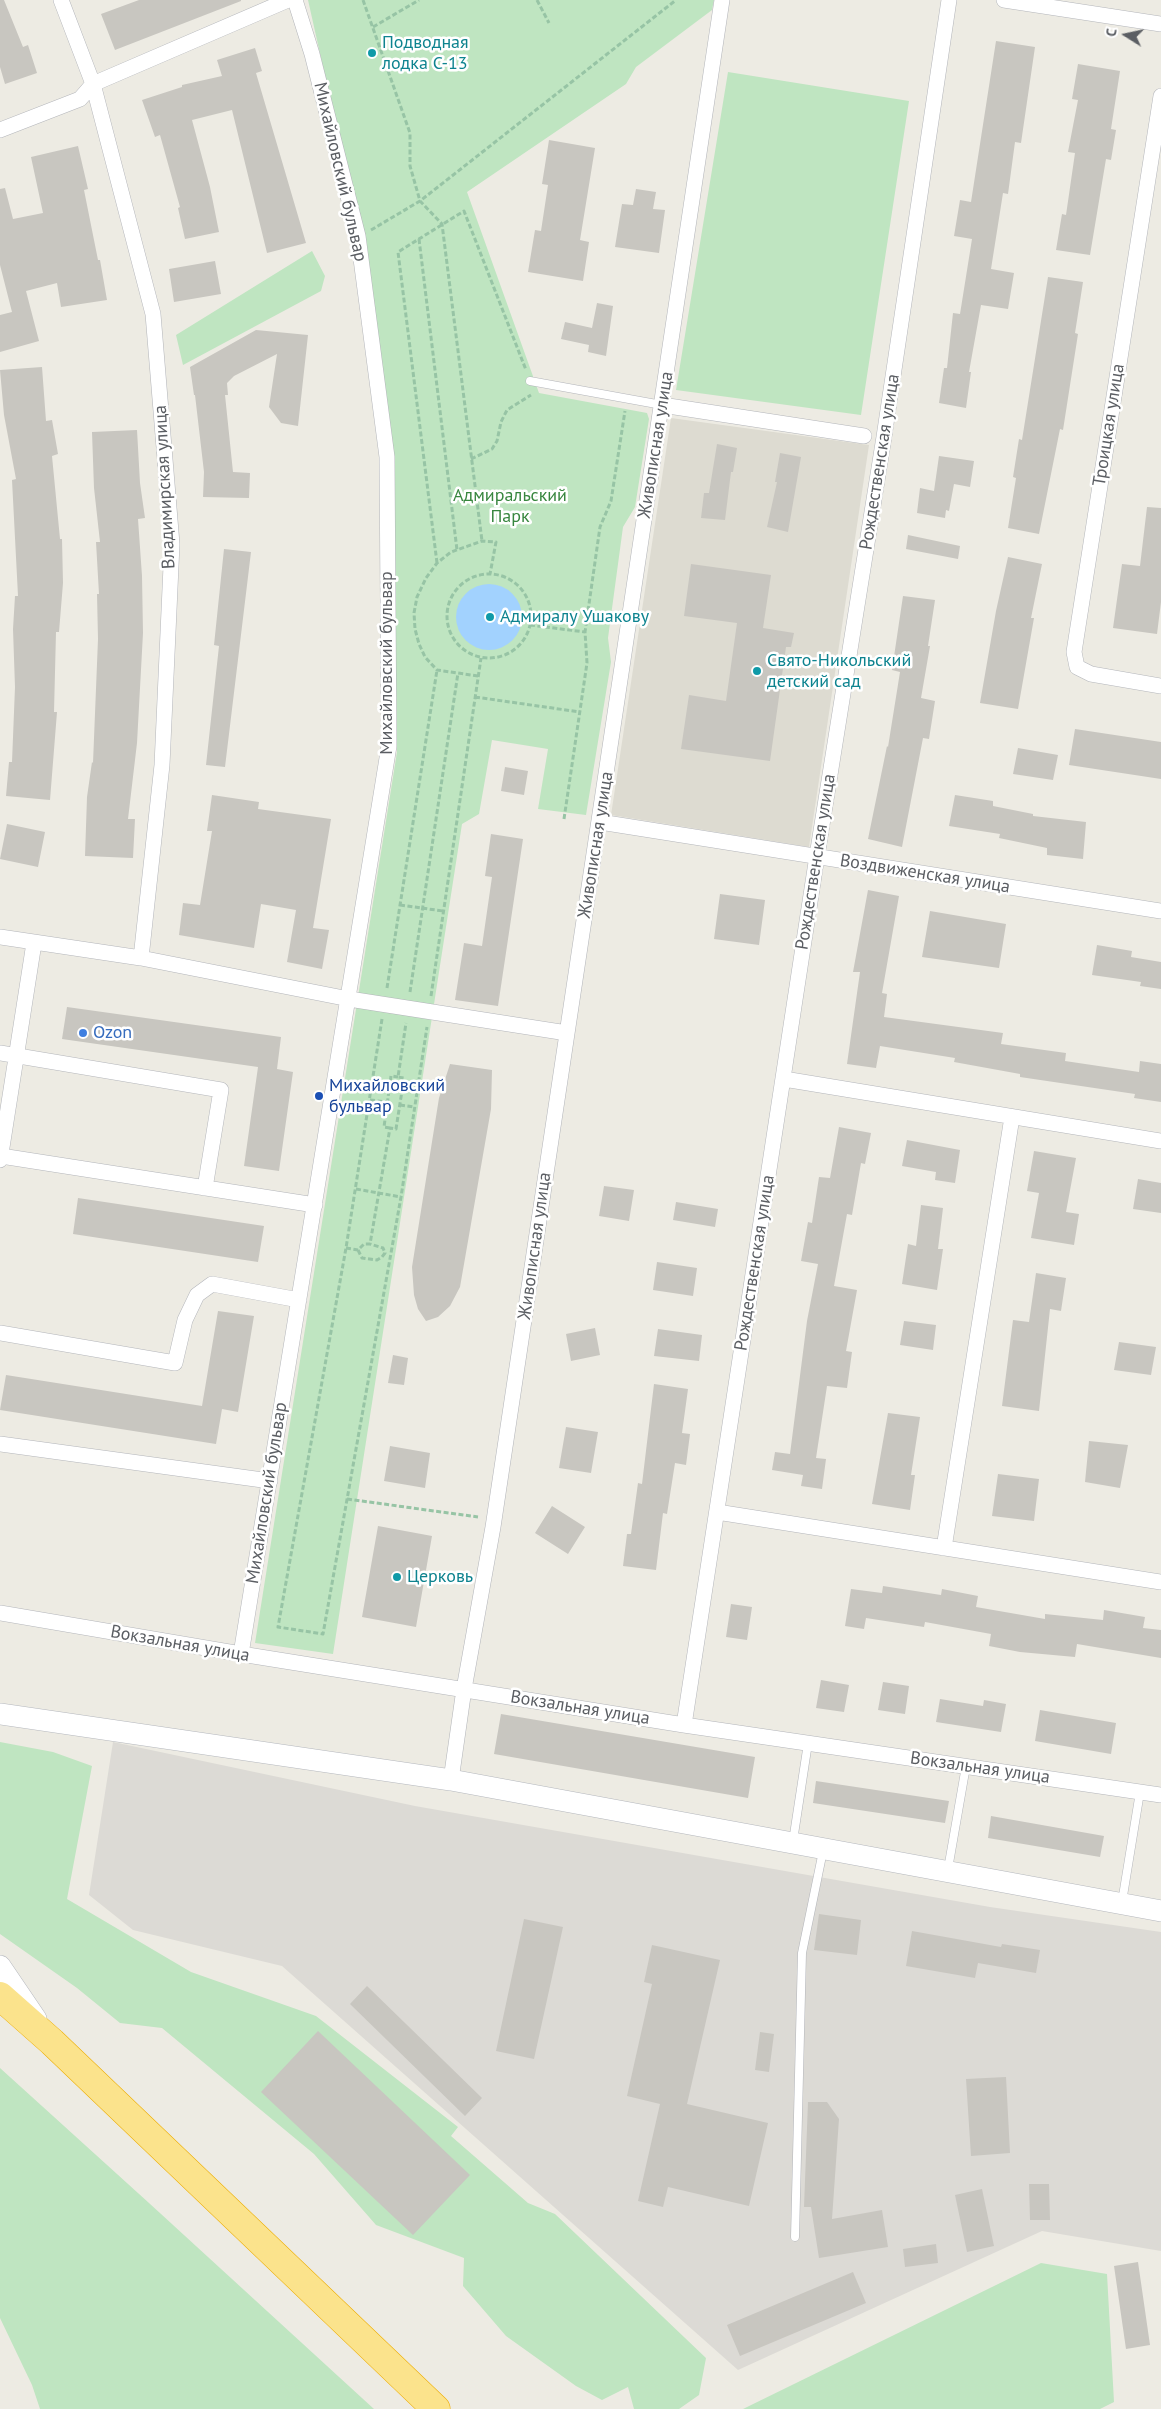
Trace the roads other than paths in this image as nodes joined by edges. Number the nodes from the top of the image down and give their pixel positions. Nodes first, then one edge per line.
1 (61, 0) edge
2 (288, 0) edge
3 (296, 0) edge
4 (722, 0) edge
5 (949, 0) edge
6 (1004, 0) edge
7 (1161, 24) edge
8 (93, 84) junction
9 (1161, 96) edge
10 (0, 130) edge
11 (530, 381) road end
12 (662, 405) junction
13 (864, 436) dead end
14 (1161, 686) edge
15 (600, 822) junction
16 (816, 856) junction
17 (1161, 911) edge
18 (0, 937) edge
19 (34, 943) junction
20 (141, 958) junction
21 (349, 999) junction
22 (567, 1033) junction
23 (0, 1053) edge
24 (16, 1056) junction
25 (784, 1080) junction
26 (1012, 1116) junction
27 (1161, 1141) edge
28 (0, 1158) edge
29 (205, 1188) junction
30 (316, 1205) junction
31 (299, 1300) junction
32 (0, 1333) edge
33 (0, 1444) edge
34 (270, 1482) junction
35 (716, 1512) junction
36 (944, 1548) junction
37 (1161, 1582) edge
38 (0, 1613) edge
39 (241, 1654) junction
40 (464, 1689) junction
41 (0, 1714) edge
42 (0, 1719) edge
43 (30, 1719) junction
44 (684, 1725) junction
45 (808, 1743) junction
46 (966, 1766) junction
47 (451, 1780) junction
48 (1140, 1792) junction
49 (1161, 1795) edge
50 (792, 1843) junction
51 (824, 1848) junction
52 (948, 1872) junction
53 (1121, 1904) junction
54 (1161, 1911) edge
55 (0, 1966) edge
56 (0, 1996) edge
57 (52, 2042) junction
58 (795, 2237) dead end
59 (436, 2409) edge

1 - 8 street, Владимирская улица
2 - 8 street
3 - 21 street, Михайловский бульвар
4 - 12 street, Живописная улица
5 - 16 street, Рождественская улица
6 - 7 street
8 - 10 street
8 - 20 street, Владимирская улица
9 - 14 street, Троицкая улица
11 - 12 lane
12 - 13 street
12 - 15 street, Живописная улица
15 - 16 street, Воздвиженская улица
15 - 22 street, Живописная улица
16 - 17 street, Воздвиженская улица
16 - 25 street, Рождественская улица
18 - 19 street
19 - 20 street
19 - 24 street
20 - 21 street
21 - 22 street
21 - 30 street, Михайловский бульвар
22 - 40 street, Живописная улица
23 - 24 street
24 - 28 street
24 - 29 street
25 - 26 street
25 - 35 street, Рождественская улица
26 - 27 street
26 - 36 street
28 - 29 street
29 - 30 street
30 - 31 street, Михайловский бульвар
31 - 32 street
31 - 34 street, Михайловский бульвар
33 - 34 street
34 - 39 street, Михайловский бульвар
35 - 36 street
35 - 44 street, Рождественская улица
36 - 37 street
38 - 39 street, Вокзальная улица
39 - 40 street, Вокзальная улица
40 - 44 street, Вокзальная улица
40 - 47 street, Живописная улица
41 - 43 main road
42 - 43 main road
43 - 47 main road
44 - 45 street, Вокзальная улица
45 - 46 street, Вокзальная улица
45 - 50 lane
46 - 48 street, Вокзальная улица
46 - 52 lane
47 - 50 main road
48 - 49 street, Вокзальная улица
48 - 53 lane
50 - 51 main road
51 - 52 main road
51 - 58 lane
52 - 53 main road
53 - 54 main road
55 - 57 main road
56 - 57 highway
57 - 59 highway

